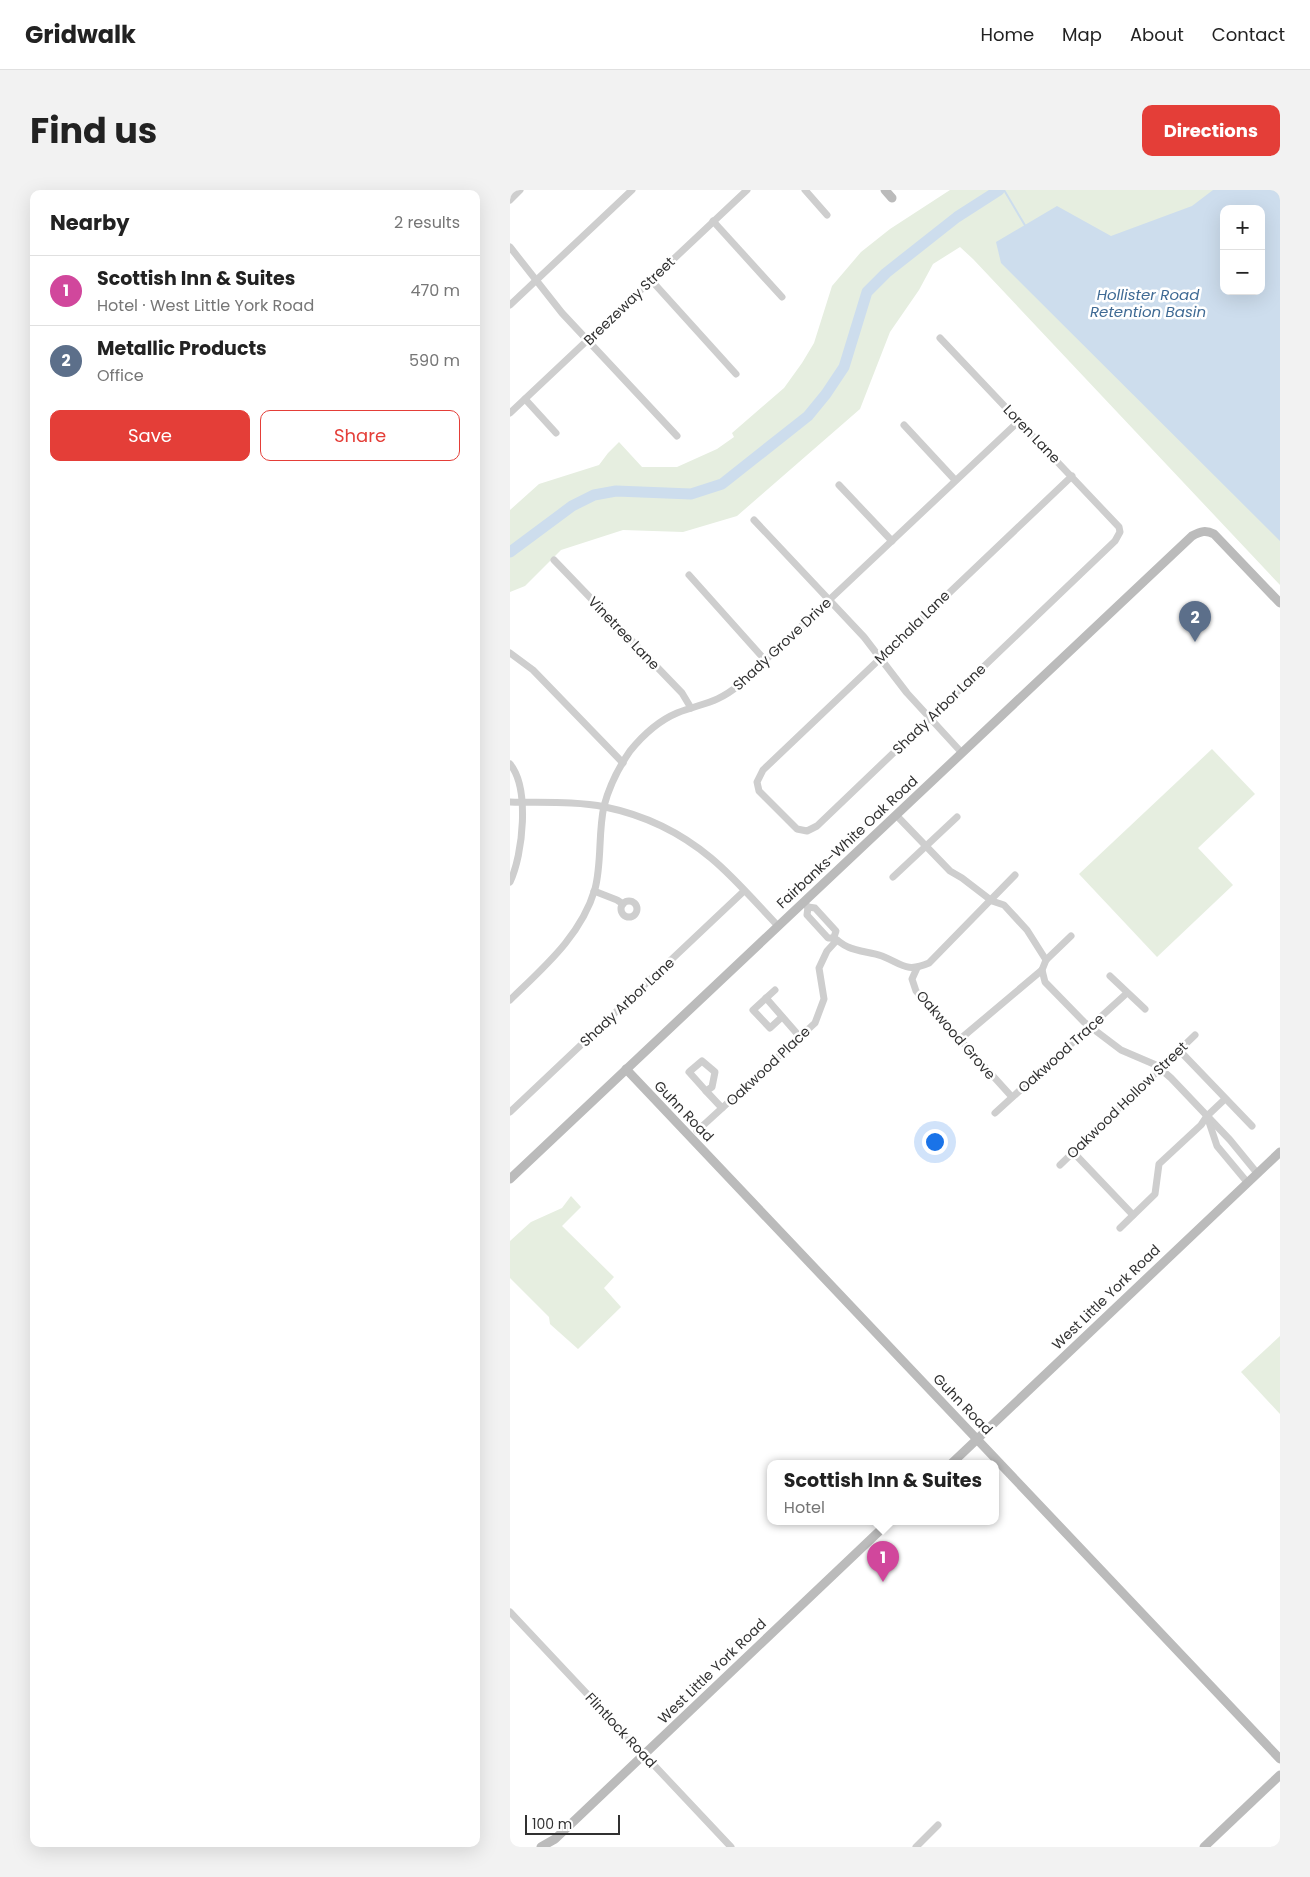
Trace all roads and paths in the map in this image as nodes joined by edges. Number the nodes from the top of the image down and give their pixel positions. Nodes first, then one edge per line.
1 (520, 190) edge
2 (632, 190) edge
3 (747, 190) edge
4 (805, 190) edge
5 (884, 190) edge
6 (892, 198) dead end
7 (510, 200) edge
8 (827, 215) dead end
9 (714, 221) junction
10 (510, 247) edge
11 (536, 280) junction
12 (651, 280) junction
13 (782, 297) dead end
14 (510, 305) edge
15 (940, 338) dead end
16 (587, 341) junction
17 (736, 374) dead end
18 (525, 399) junction
19 (510, 413) edge
20 (1019, 420) junction
21 (904, 425) dead end
22 (556, 433) dead end
23 (677, 436) dead end
24 (1072, 476) junction
25 (955, 480) junction
26 (839, 485) dead end
27 (754, 520) dead end
28 (1120, 532) joint
29 (892, 540) junction
30 (554, 560) dead end
31 (689, 575) dead end
32 (829, 600) junction
33 (1280, 603) edge
34 (510, 653) edge
35 (880, 658) junction
36 (765, 660) junction
37 (691, 708) junction
38 (928, 719) junction
39 (962, 753) junction
40 (623, 763) junction
41 (510, 764) edge
42 (757, 782) joint
43 (510, 802) edge
44 (522, 802) junction
45 (604, 807) junction
46 (896, 815) junction
47 (957, 817) dead end
48 (926, 846) junction
49 (1015, 875) dead end
50 (893, 877) dead end
51 (510, 882) edge
52 (594, 891) junction
53 (744, 891) junction
54 (992, 901) junction
55 (623, 904) dead end
56 (806, 905) junction
57 (778, 926) junction
58 (1071, 936) dead end
59 (836, 939) junction
60 (1046, 960) junction
61 (917, 968) junction
62 (1042, 970) junction
63 (1110, 976) dead end
64 (775, 990) dead end
65 (1127, 993) junction
66 (766, 998) junction
67 (510, 1000) edge
68 (1145, 1009) dead end
69 (782, 1017) junction
70 (1091, 1027) junction
71 (1195, 1035) dead end
72 (800, 1037) junction
73 (959, 1040) junction
74 (1179, 1050) junction
75 (1160, 1068) junction
76 (626, 1069) junction
77 (706, 1091) dead end
78 (1012, 1097) junction
79 (1225, 1099) junction
80 (722, 1108) junction
81 (510, 1112) edge
82 (995, 1113) dead end
83 (1207, 1116) junction
84 (1252, 1126) dead end
85 (697, 1131) dead end
86 (1073, 1152) junction
87 (1280, 1152) edge
88 (1060, 1165) dead end
89 (1257, 1173) junction
90 (510, 1179) edge
91 (1247, 1182) junction
92 (1133, 1215) junction
93 (1120, 1228) dead end
94 (978, 1439) junction
95 (955, 1460) edge
96 (998, 1460) edge
97 (999, 1461) edge
98 (886, 1525) edge
99 (510, 1612) edge
100 (644, 1755) junction
101 (1280, 1759) edge
102 (1280, 1775) edge
103 (938, 1825) dead end
104 (551, 1844) edge
105 (541, 1847) edge
106 (731, 1847) edge
107 (916, 1847) edge
108 (1204, 1847) edge

1 - 7 street
2 - 11 street
3 - 9 street, Breezeway Street
4 - 8 street
5 - 6 street
9 - 12 street, Breezeway Street
9 - 13 street
10 - 11 street
11 - 14 street
11 - 16 street
12 - 16 street, Breezeway Street
12 - 17 street
15 - 20 street, Loren Lane
16 - 18 street, Breezeway Street
16 - 23 street
18 - 19 street, Breezeway Street
18 - 22 street
20 - 24 street, Loren Lane
20 - 25 street, Shady Grove Drive
21 - 25 street
24 - 28 street, Loren Lane
24 - 35 street, Machala Lane
25 - 29 street, Shady Grove Drive
26 - 29 street
27 - 32 street
28 - 38 street, Shady Arbor Lane
29 - 32 street, Shady Grove Drive
30 - 37 street, Vinetree Lane
31 - 36 street
32 - 35 street
32 - 36 street, Shady Grove Drive
33 - 39 street, Fairbanks-White Oak Road
34 - 40 street
35 - 38 street
35 - 42 street, Machala Lane
36 - 37 street, Shady Grove Drive
37 - 40 street, Shady Grove Drive
38 - 39 street
38 - 42 street, Shady Arbor Lane
39 - 46 street, Fairbanks-White Oak Road
40 - 45 street, Shady Grove Drive
41 - 44 street
43 - 44 street
44 - 45 street
44 - 51 street
45 - 52 street, Shady Grove Drive
45 - 53 street
46 - 48 street
46 - 56 street, Fairbanks-White Oak Road
47 - 48 street
48 - 50 street
48 - 54 street
49 - 54 street
52 - 55 street
52 - 67 street, Shady Grove Drive
53 - 57 street
53 - 81 street, Shady Arbor Lane
54 - 60 street
54 - 61 street
56 - 57 street, Fairbanks-White Oak Road
56 - 59 street
57 - 76 street, Fairbanks-White Oak Road
58 - 60 street
59 - 61 street
59 - 72 street, Oakwood Place
60 - 62 street
61 - 73 street, Oakwood Grove
62 - 70 street
62 - 73 street
63 - 65 street
64 - 66 street
65 - 68 street
65 - 70 street, Oakwood Trace
66 - 69 street
66 - 69 street
69 - 72 street
70 - 75 street
70 - 78 street, Oakwood Trace
71 - 74 street, Oakwood Hollow Street
72 - 80 street, Oakwood Place
73 - 78 street, Oakwood Grove
74 - 75 street, Oakwood Hollow Street
74 - 79 street
75 - 83 street
75 - 86 street, Oakwood Hollow Street
76 - 90 street, Fairbanks-White Oak Road
76 - 94 street, Guhn Road
77 - 80 street
78 - 82 street, Oakwood Trace
79 - 83 street
79 - 84 street
80 - 85 street, Oakwood Place
83 - 89 street
83 - 91 street
83 - 92 street
86 - 88 street, Oakwood Hollow Street
86 - 92 street
87 - 89 street, West Little York Road
89 - 91 street, West Little York Road
91 - 94 street, West Little York Road
92 - 93 street
94 - 95 street, West Little York Road
94 - 96 street, Guhn Road
97 - 101 street, Guhn Road
98 - 100 street, West Little York Road
99 - 100 street, Flintlock Road
100 - 104 street, West Little York Road
100 - 106 street, Flintlock Road
102 - 108 street
103 - 107 street
104 - 105 street, West Little York Road

